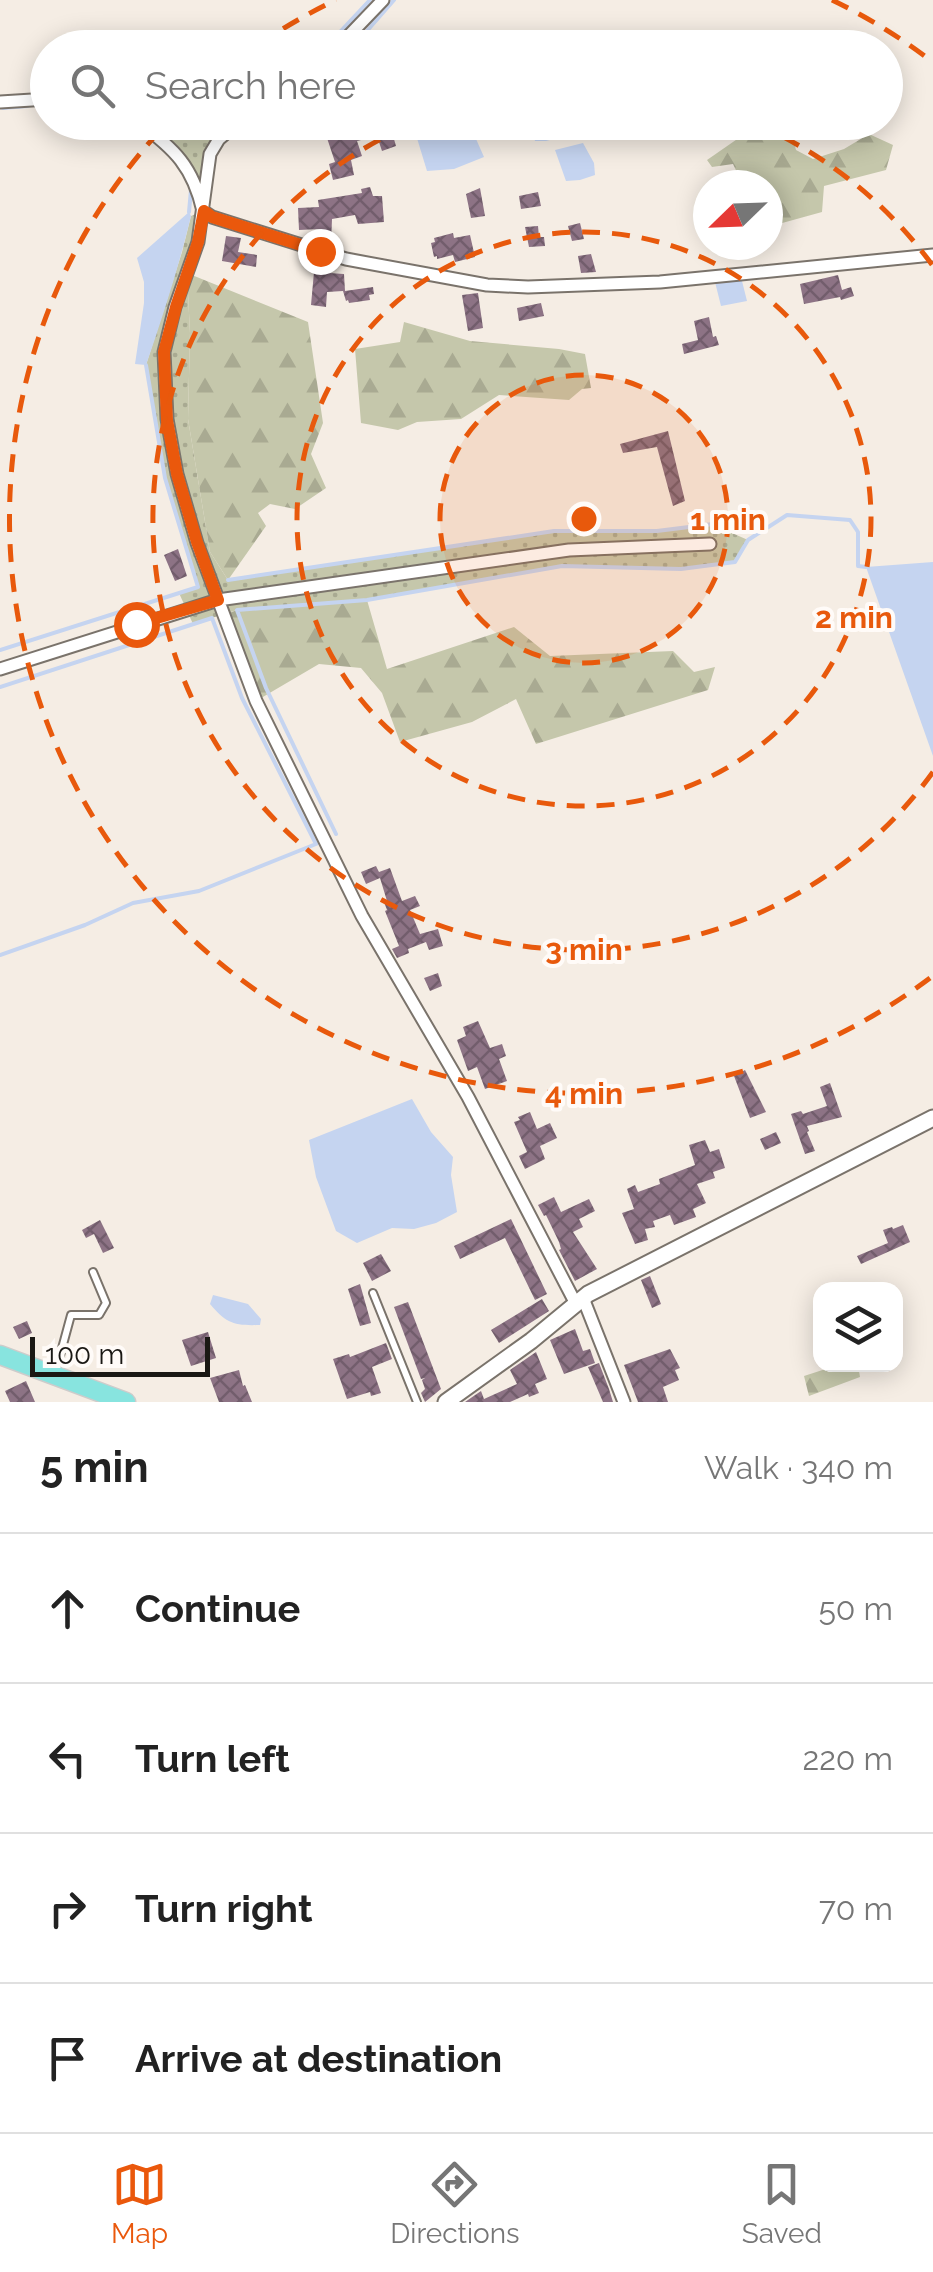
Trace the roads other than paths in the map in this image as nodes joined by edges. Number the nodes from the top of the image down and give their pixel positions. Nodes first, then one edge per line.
1 (383, 0) edge
2 (354, 30) edge
3 (30, 100) edge
4 (0, 102) edge
5 (163, 140) edge
6 (218, 140) edge
7 (204, 211) junction
8 (933, 255) edge
9 (710, 544) dead end
10 (218, 600) junction
11 (0, 669) edge
12 (933, 1118) edge
13 (93, 1272) dead end
14 (373, 1293) dead end
15 (579, 1301) junction
16 (0, 1355) edge
17 (55, 1375) junction
18 (126, 1402) edge
19 (416, 1402) edge
20 (446, 1402) edge
21 (624, 1402) edge

1 - 2 street
3 - 4 street
5 - 7 street
6 - 7 street
7 - 8 street
7 - 10 street
9 - 10 street
10 - 11 street
10 - 15 street
12 - 15 street
13 - 17 lane
14 - 19 lane
15 - 20 street
15 - 21 street
16 - 17 main road
17 - 18 main road

